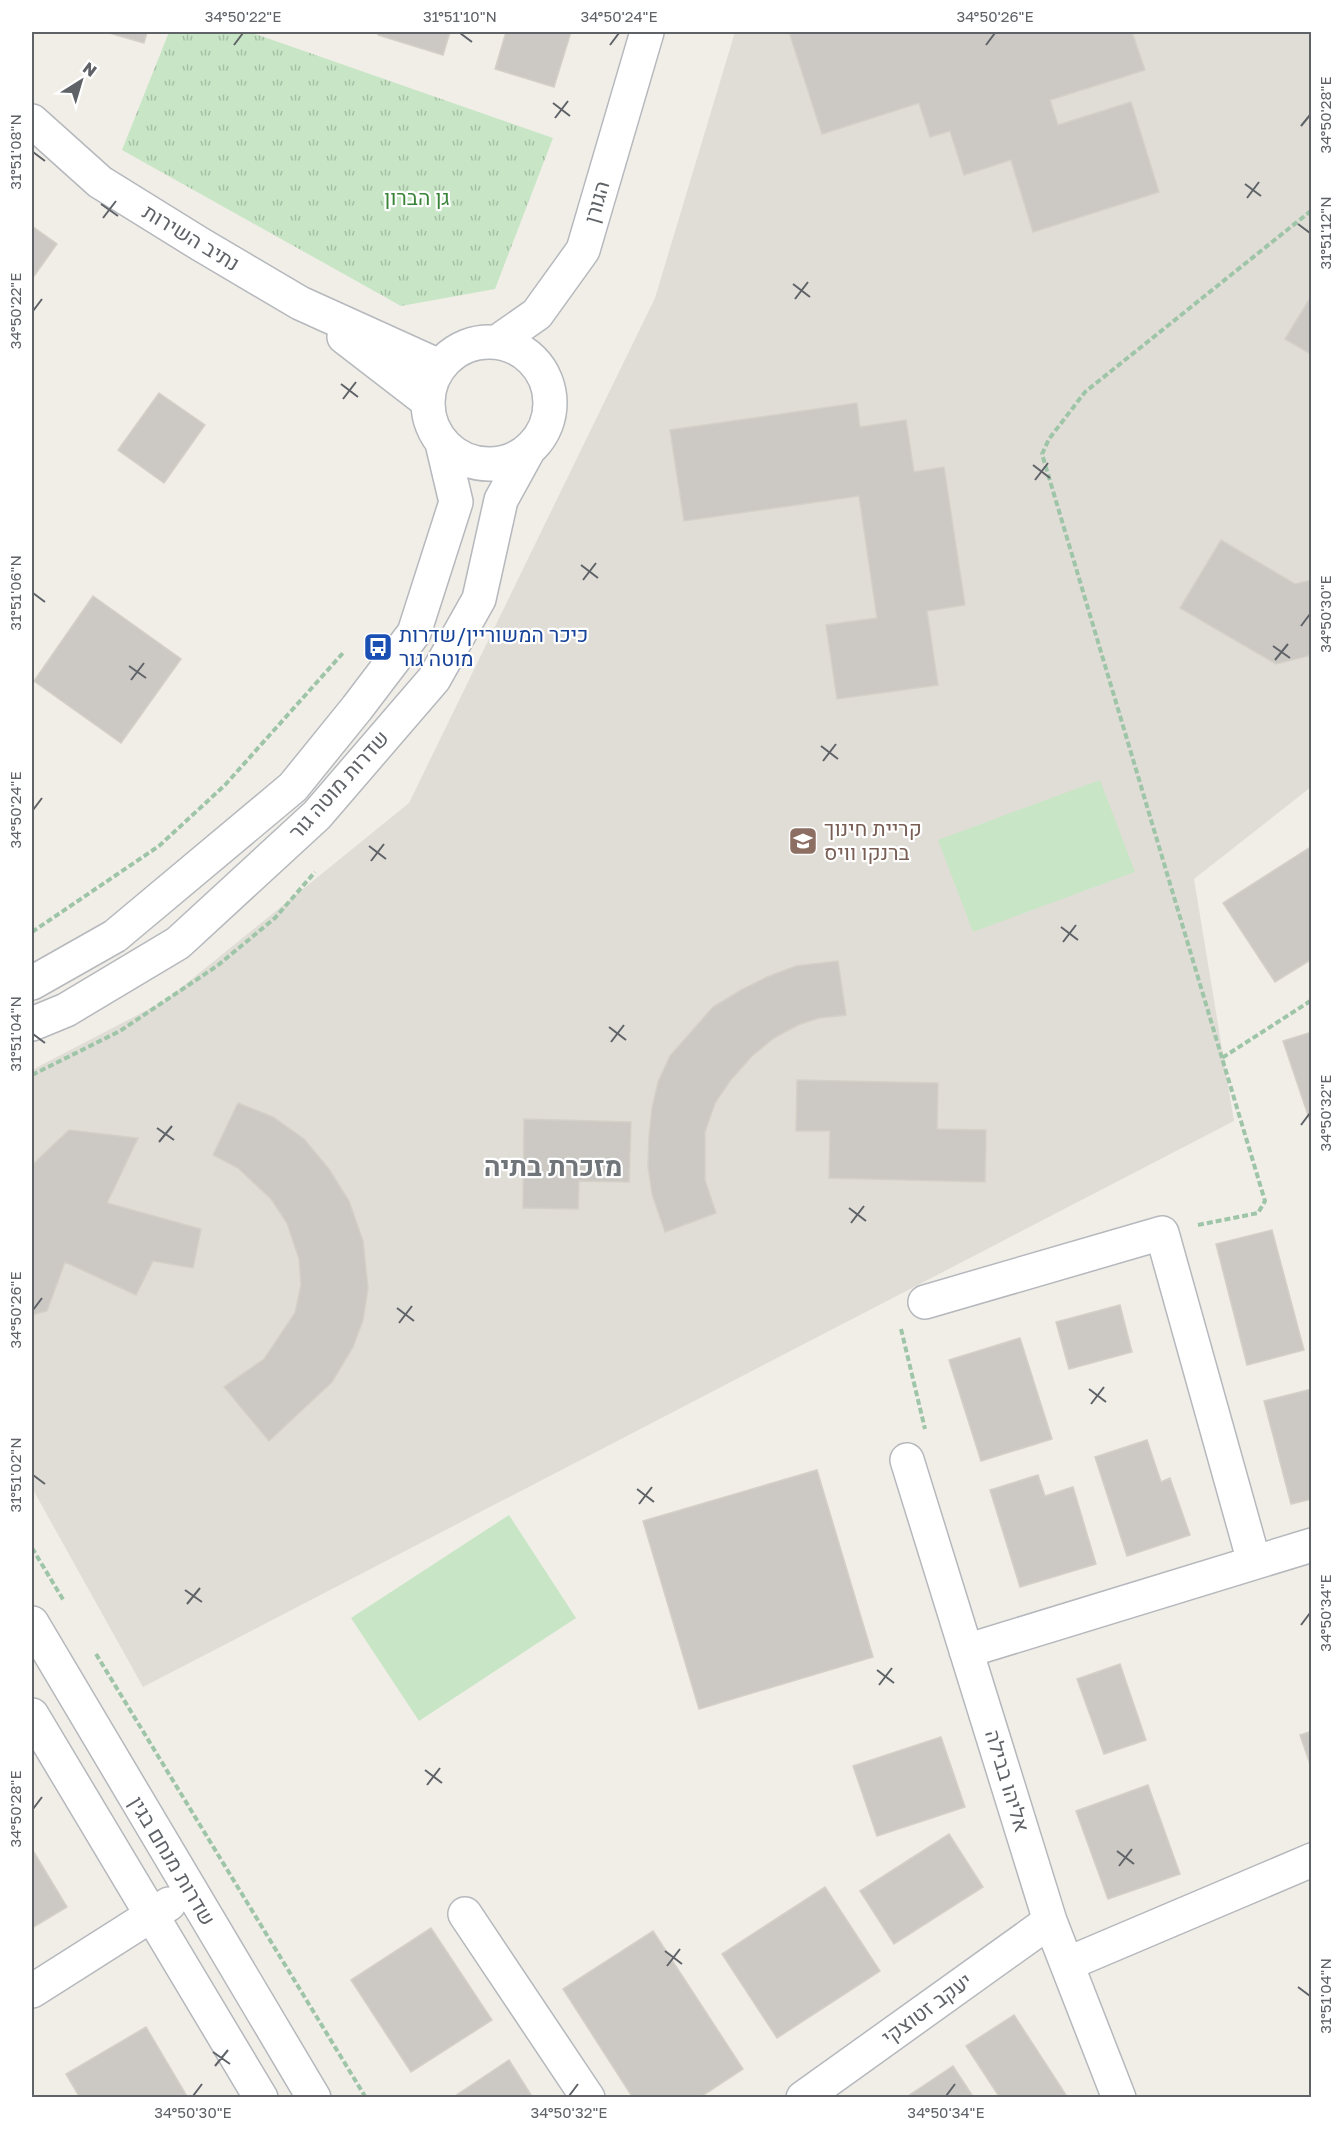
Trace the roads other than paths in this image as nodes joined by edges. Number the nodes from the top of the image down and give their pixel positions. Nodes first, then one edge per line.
1 (647, 32) edge
2 (32, 122) edge
3 (300, 303) junction
4 (497, 342) junction
5 (439, 366) junction
6 (427, 401) junction
7 (442, 443) junction
8 (529, 449) junction
9 (32, 983) edge
10 (32, 1024) edge
11 (925, 1302) road end
12 (907, 1460) road end
13 (1311, 1545) edge
14 (1254, 1563) junction
15 (32, 1623) edge
16 (966, 1651) junction
17 (32, 1715) edge
18 (1311, 1860) edge
19 (190, 1892) junction
20 (151, 1914) junction
21 (465, 1914) dead end
22 (1050, 1920) junction
23 (1067, 1964) junction
24 (32, 1991) edge
25 (261, 2097) edge
26 (314, 2097) edge
27 (588, 2097) edge
28 (803, 2097) edge
29 (1119, 2097) edge

1 - 4 street, הגורן
2 - 3 street, נתיב השירות
3 - 5 street, נתיב השירות
3 - 6 street, נתיב השירות
4 - 5 street
4 - 8 street
5 - 6 street
6 - 7 street
7 - 8 street
7 - 9 street, שדרות מוטה גור
8 - 10 street, שדרות מוטה גור
11 - 14 street
12 - 16 street, אליהו בבילה
13 - 14 street
14 - 16 street
15 - 19 street, שדרות מנחם בגין
16 - 22 street, אליהו בבילה
17 - 20 street
18 - 23 street
19 - 20 street
19 - 26 street, שדרות מנחם בגין
20 - 24 street
20 - 25 street
21 - 27 street
22 - 23 street, אליהו בבילה
22 - 28 street, יעקב זטוצקי
23 - 29 street, אליהו בבילה

